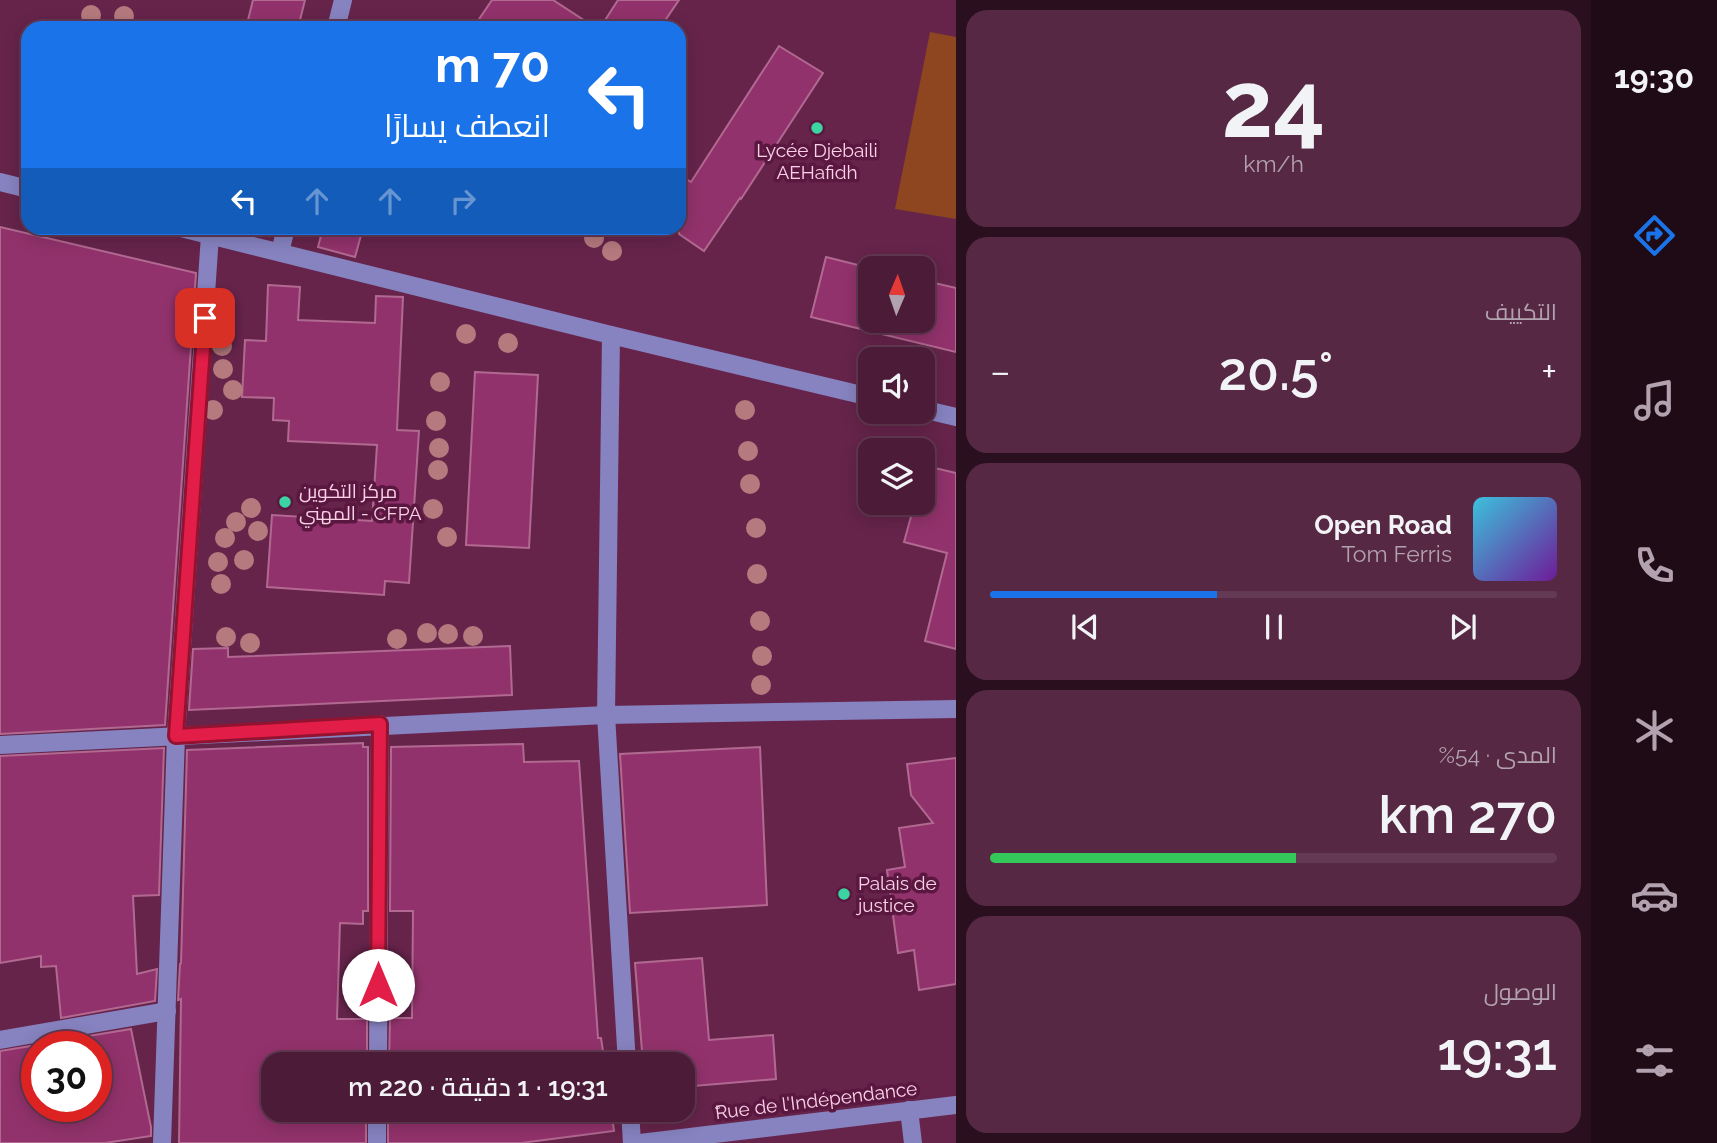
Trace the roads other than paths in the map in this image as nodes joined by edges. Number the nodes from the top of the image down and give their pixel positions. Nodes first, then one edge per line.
1 (343, 0) edge
2 (338, 21) edge
3 (0, 182) edge
4 (21, 187) edge
5 (210, 235) joint
6 (284, 235) edge
7 (280, 252) junction
8 (611, 335) junction
9 (858, 394) edge
10 (935, 412) edge
11 (956, 417) edge
12 (956, 709) edge
13 (606, 715) junction
14 (380, 724) junction
15 (176, 736) junction
16 (0, 745) edge
17 (167, 1012) junction
18 (0, 1041) edge
19 (378, 1052) edge
20 (626, 1052) edge
21 (956, 1105) edge
22 (909, 1110) junction
23 (377, 1122) edge
24 (631, 1122) edge
25 (162, 1143) edge
26 (377, 1143) edge
27 (632, 1143) edge
28 (640, 1143) edge
29 (913, 1143) edge

1 - 2 street
3 - 4 street
5 - 7 street
5 - 15 street
6 - 7 street
7 - 8 street
8 - 9 street
8 - 13 street
10 - 11 street
12 - 13 street
13 - 14 street
13 - 20 street
14 - 15 street
14 - 19 street
15 - 16 street
15 - 17 street
17 - 18 street
17 - 25 street
21 - 22 street, ٌRue de l'Indépendance
22 - 28 street, ٌRue de l'Indépendance
22 - 29 street
23 - 26 street
24 - 27 street

